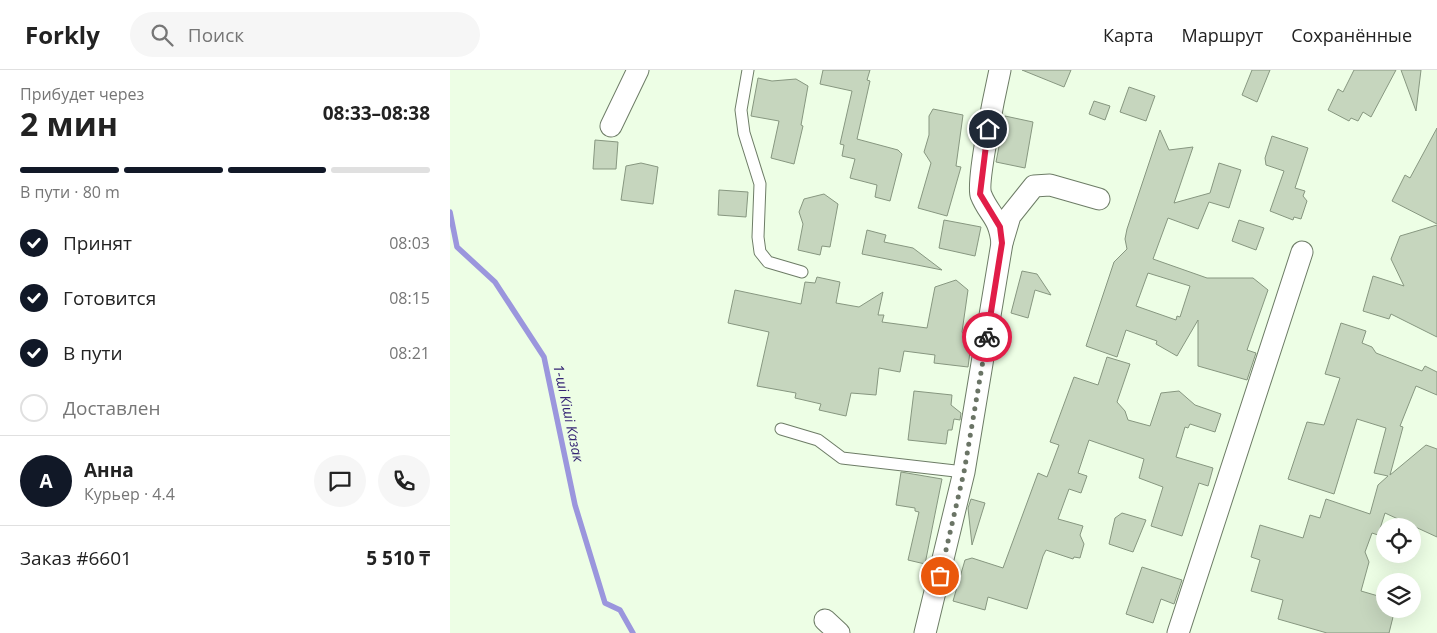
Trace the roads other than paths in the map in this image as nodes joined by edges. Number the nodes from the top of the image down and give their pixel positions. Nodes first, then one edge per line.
1 (638, 70) edge
2 (748, 70) edge
3 (1000, 70) edge
4 (610, 126) dead end
5 (1099, 199) dead end
6 (1002, 243) junction
7 (1302, 252) dead end
8 (802, 272) dead end
9 (781, 429) dead end
10 (964, 472) junction
11 (924, 633) edge
12 (1178, 633) edge

1 - 4 street
2 - 8 lane
3 - 6 street
5 - 6 street
6 - 10 street
7 - 12 street
9 - 10 lane
10 - 11 street

